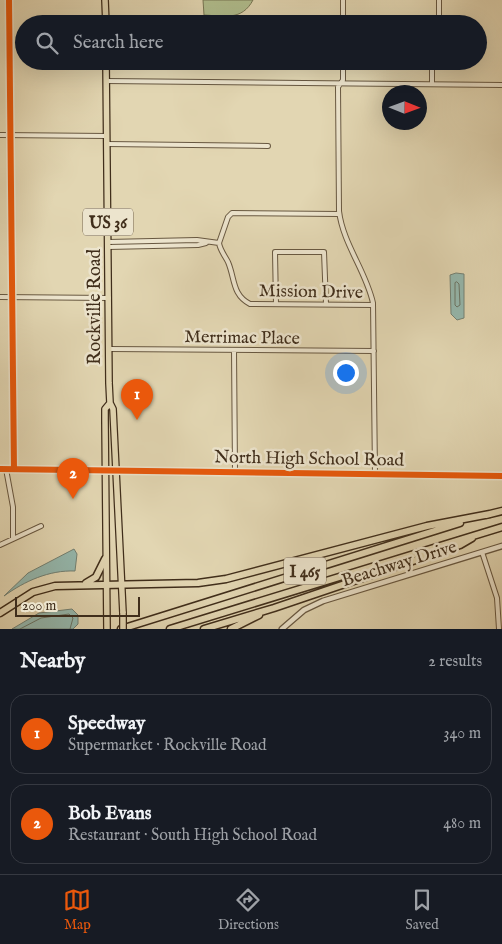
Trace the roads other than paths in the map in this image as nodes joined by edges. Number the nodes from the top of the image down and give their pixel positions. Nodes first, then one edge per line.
1 (9, 0) edge
2 (105, 0) edge
3 (343, 0) edge
4 (439, 0) edge
5 (106, 15) edge
6 (343, 15) edge
7 (439, 15) edge
8 (106, 70) edge
9 (343, 70) edge
10 (432, 70) edge
11 (106, 81) junction
12 (341, 83) junction
13 (432, 84) junction
14 (502, 85) edge
15 (0, 135) edge
16 (10, 135) junction
17 (107, 136) junction
18 (107, 144) junction
19 (268, 146) dead end
20 (339, 214) junction
21 (219, 243) junction
22 (108, 244) junction
23 (0, 297) edge
24 (12, 297) junction
25 (109, 298) junction
26 (276, 304) junction
27 (326, 304) junction
28 (373, 305) junction
29 (109, 349) junction
30 (234, 350) junction
31 (374, 351) junction
32 (110, 403) junction
33 (3, 469) edge
34 (14, 469) junction
35 (105, 471) junction
36 (115, 471) junction
37 (235, 472) junction
38 (375, 474) junction
39 (502, 476) edge
40 (502, 511) edge
41 (490, 514) junction
42 (42, 526) dead end
43 (502, 527) edge
44 (480, 533) junction
45 (13, 538) junction
46 (0, 544) edge
47 (502, 546) edge
48 (482, 552) junction
49 (105, 559) junction
50 (106, 585) junction
51 (121, 585) junction
52 (80, 586) junction
53 (274, 608) junction
54 (0, 613) edge
55 (106, 629) edge
56 (122, 629) edge
57 (170, 629) edge
58 (204, 629) edge
59 (231, 629) edge
60 (282, 629) edge
61 (499, 629) edge

1 - 16 street
2 - 5 main road
3 - 6 street
4 - 7 street
8 - 11 main road, Rockville Road / US 36
9 - 12 street
10 - 13 street
11 - 12 street
11 - 17 main road, Rockville Road / US 36
12 - 13 street
12 - 20 street
13 - 14 street
15 - 16 street
16 - 17 street
16 - 24 street
17 - 18 main road, Rockville Road / US 36
18 - 19 street
18 - 22 main road, Rockville Road / US 36
20 - 21 street
20 - 28 street
21 - 22 street
21 - 26 street, Mission Drive
22 - 25 main road, Rockville Road / US 36
23 - 24 street
24 - 25 street
24 - 34 street
25 - 29 main road, Rockville Road / US 36
26 - 27 street, Mission Drive
26 - 27 street
27 - 28 street, Mission Drive
28 - 31 street
29 - 30 street, Merrimac Place
29 - 32 main road, Rockville Road / US 36
30 - 31 street, Merrimac Place
30 - 37 street
31 - 38 street
32 - 35 main road, Rockville Road / US 36
32 - 36 main road, Rockville Road / US 36
33 - 34 street, North High School Road
33 - 45 street
34 - 35 street, North High School Road
35 - 36 street, North High School Road
35 - 49 main road, Rockville Road / US 36
36 - 37 street, North High School Road
36 - 51 main road, Rockville Road / US 36
37 - 38 street, North High School Road
38 - 39 street, North High School Road
40 - 41 highway, I 465
41 - 51 highway
41 - 56 highway, I 465
42 - 45 street
43 - 44 highway, I 465
44 - 53 highway
44 - 57 highway, I 465
45 - 46 street
47 - 48 street, Beachway Drive
48 - 60 street, Beachway Drive
48 - 61 street
49 - 50 main road, Rockville Road
49 - 52 highway
50 - 51 highway
50 - 52 highway
50 - 55 main road, Rockville Road
51 - 56 main road, Rockville Road / US 36, bridge
52 - 54 highway
53 - 58 highway
53 - 59 highway

